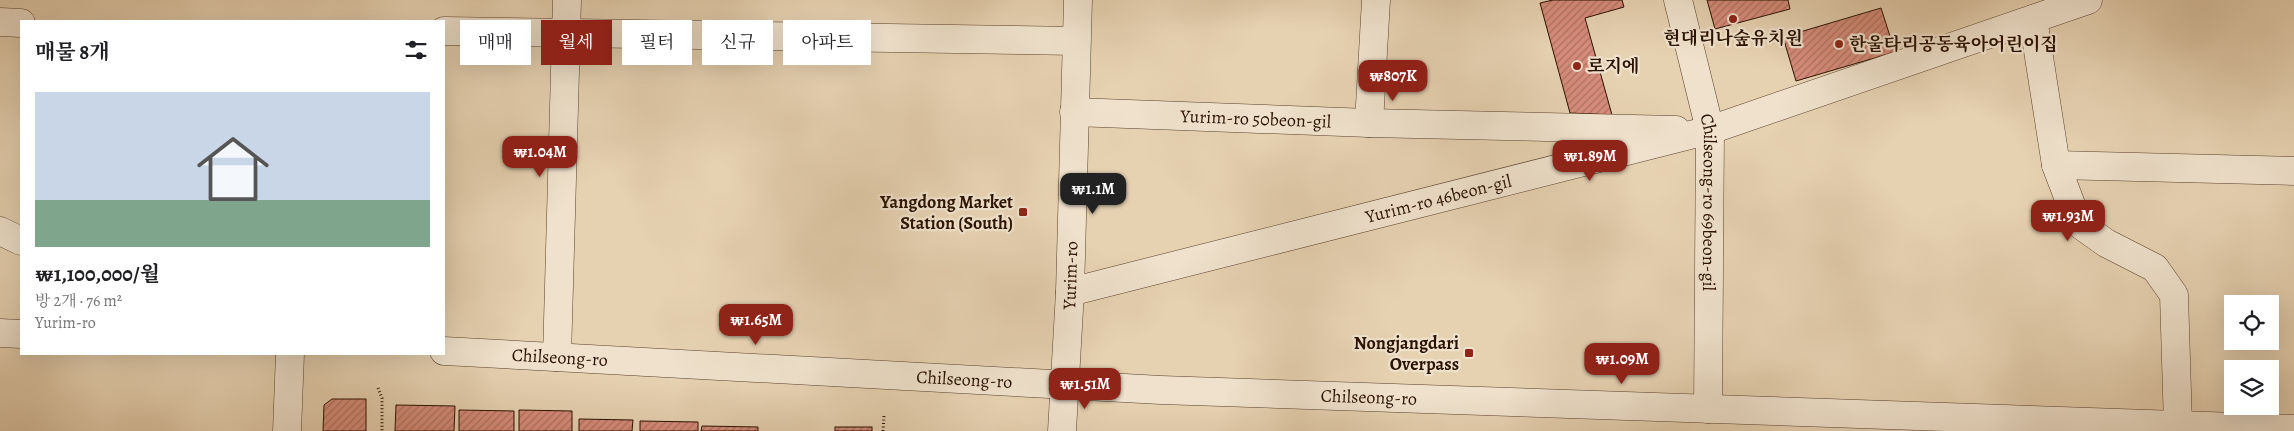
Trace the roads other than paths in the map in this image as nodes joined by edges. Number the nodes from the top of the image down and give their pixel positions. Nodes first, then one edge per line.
1 (567, 0) edge
2 (1078, 0) edge
3 (1376, 0) edge
4 (1678, 0) edge
5 (2088, 0) edge
6 (2033, 19) junction
7 (566, 20) edge
8 (0, 22) edge
9 (20, 23) edge
10 (445, 31) edge
11 (541, 33) edge
12 (612, 34) edge
13 (1076, 42) junction
14 (565, 65) edge
15 (1074, 112) junction
16 (1369, 123) junction
17 (1710, 130) junction
18 (2056, 165) junction
19 (2294, 171) edge
20 (0, 230) edge
21 (20, 240) edge
22 (1070, 292) junction
23 (0, 333) edge
24 (20, 334) edge
25 (445, 351) edge
26 (290, 355) edge
27 (556, 357) junction
28 (1065, 386) junction
29 (1708, 409) junction
30 (2178, 425) junction
31 (2294, 429) edge
32 (287, 431) edge
33 (1062, 431) edge

1 - 7 street
2 - 13 street, Yurim-ro
3 - 16 street
4 - 17 street, Chilseong-ro 69beon-gil
5 - 6 street, Yurim-ro 46beon-gil
6 - 17 street, Yurim-ro 46beon-gil
6 - 18 street
8 - 9 street
10 - 11 street
12 - 13 street
13 - 15 street, Yurim-ro
14 - 27 street
15 - 16 street, Yurim-ro 50beon-gil
15 - 22 street, Yurim-ro
16 - 17 street, Yurim-ro 50beon-gil
17 - 22 street, Yurim-ro 46beon-gil
17 - 29 street, Chilseong-ro 69beon-gil
18 - 19 street
18 - 30 street
20 - 21 street
22 - 28 street, Yurim-ro
23 - 24 street
25 - 27 street, Chilseong-ro
26 - 32 street
27 - 28 street, Chilseong-ro
28 - 29 street, Chilseong-ro
28 - 33 street, Yurim-ro
29 - 30 street, Chilseong-ro
30 - 31 street, Chilseong-ro

